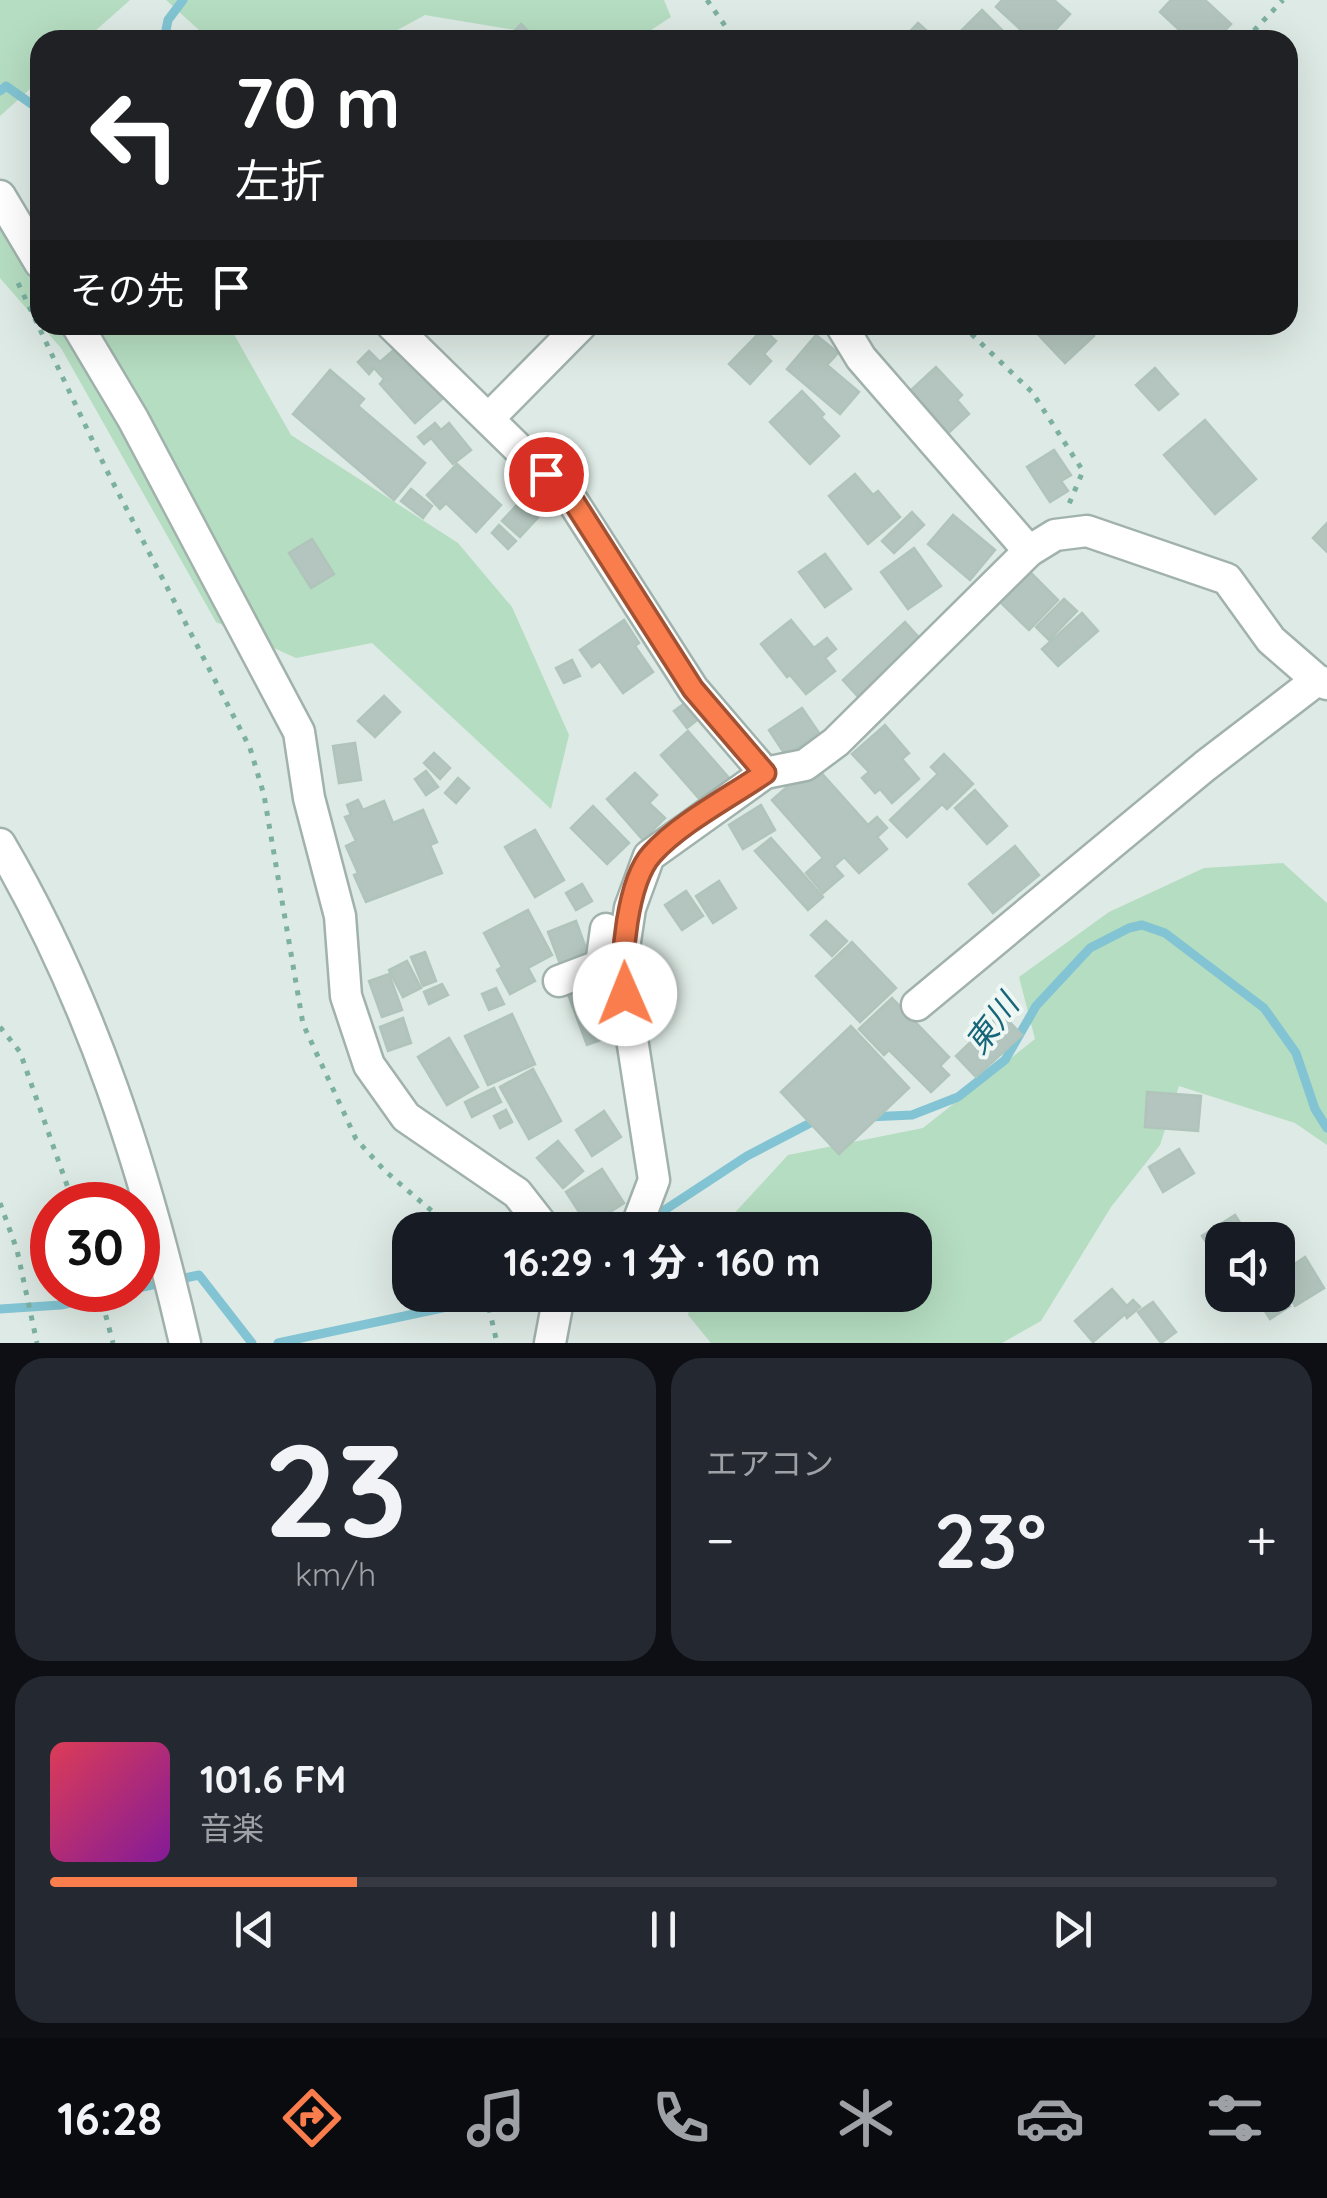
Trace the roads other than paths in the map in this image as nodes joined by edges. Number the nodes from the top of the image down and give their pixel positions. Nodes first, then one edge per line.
1 (0, 196) edge
2 (27, 269) edge
3 (83, 335) edge
4 (403, 335) edge
5 (571, 335) edge
6 (847, 335) edge
7 (490, 417) junction
8 (1029, 551) junction
9 (1322, 682) edge
10 (765, 773) junction
11 (0, 844) edge
12 (632, 900) junction
13 (559, 982) dead end
14 (916, 1005) dead end
15 (532, 1212) edge
16 (642, 1212) edge
17 (556, 1312) edge
18 (186, 1343) edge
19 (550, 1343) edge

1 - 2 street
3 - 15 street
4 - 7 street
5 - 7 street
6 - 8 street
7 - 10 street
8 - 9 street
8 - 10 street
9 - 14 street
10 - 12 street
11 - 18 street
12 - 13 street
12 - 16 street
17 - 19 street

